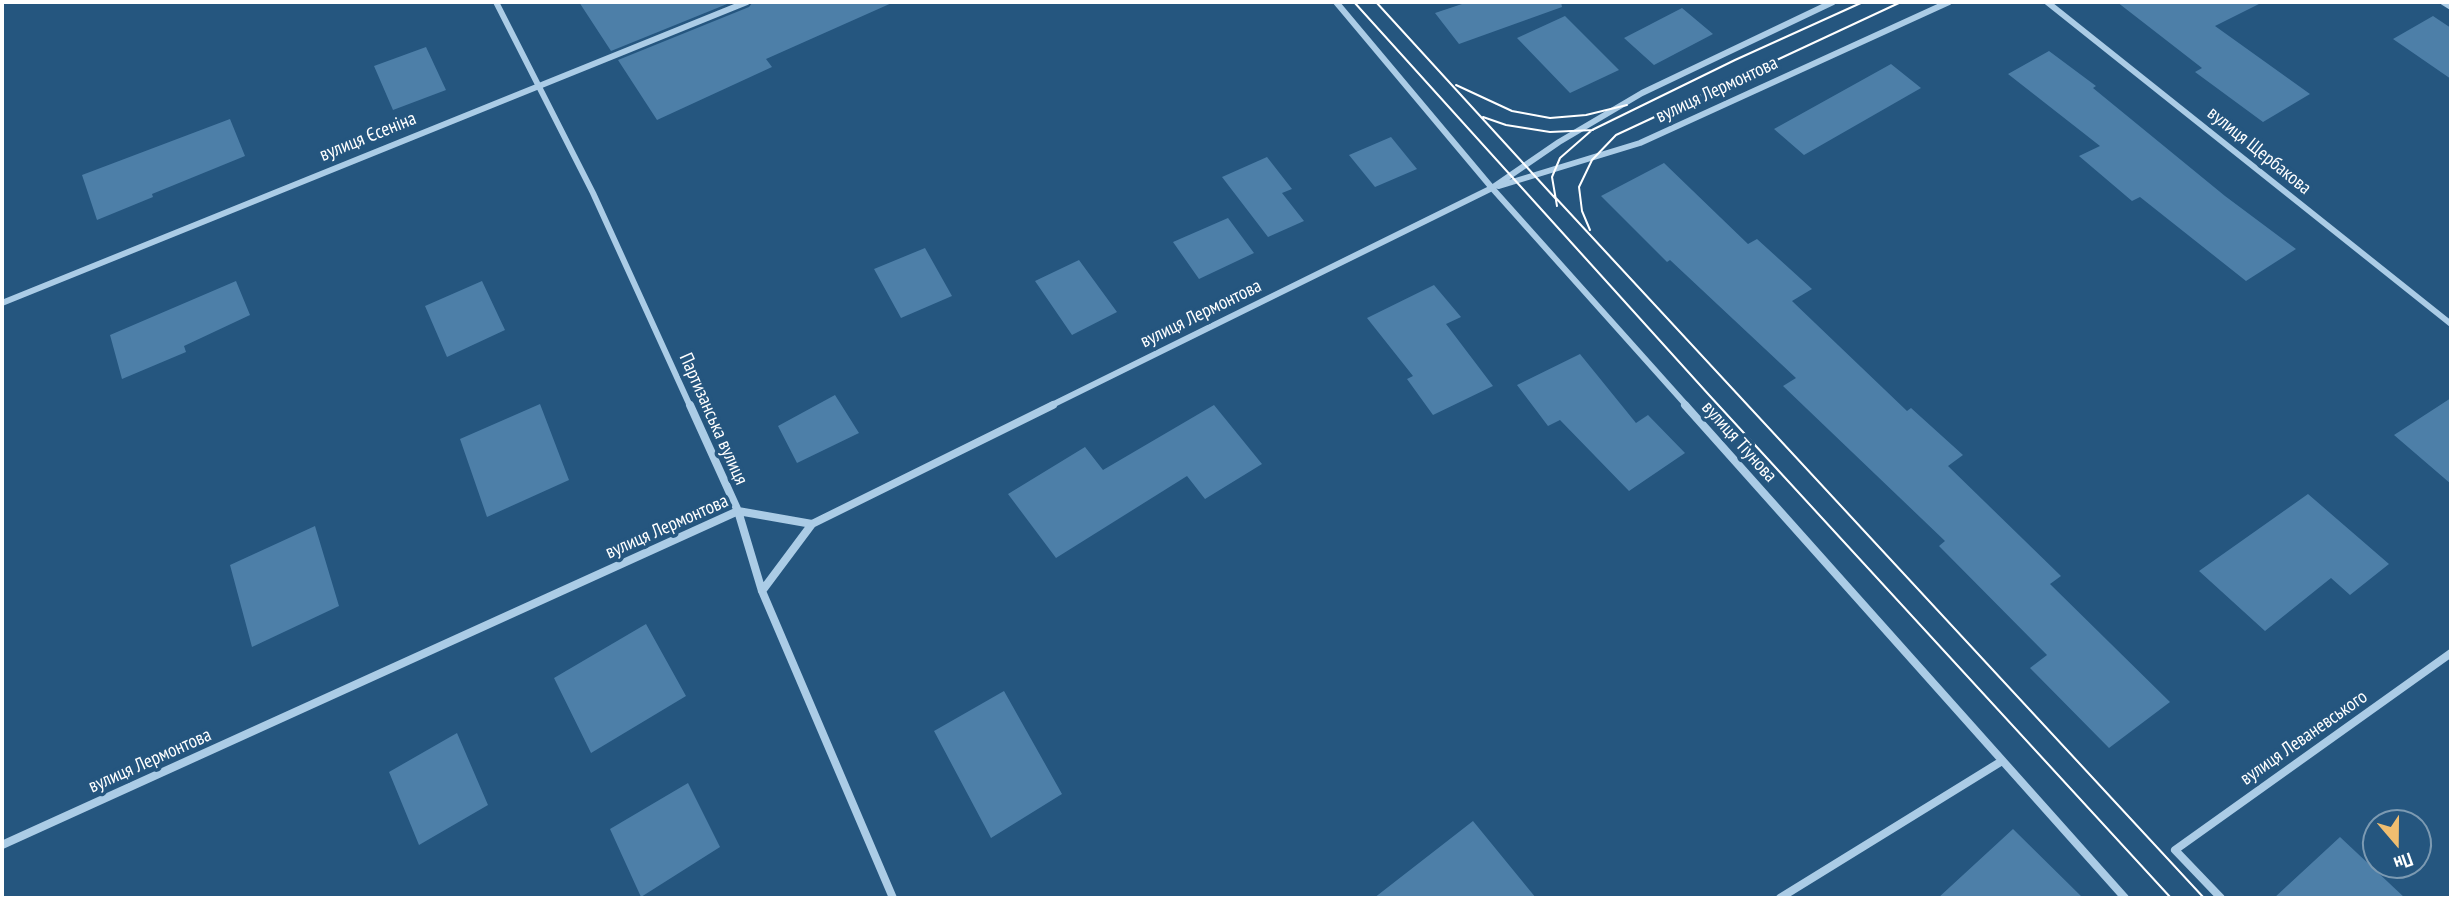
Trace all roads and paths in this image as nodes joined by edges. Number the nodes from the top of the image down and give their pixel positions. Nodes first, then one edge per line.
1 (496, 2) edge
2 (747, 2) edge
3 (1336, 2) edge
4 (1833, 2) edge
5 (1949, 2) edge
6 (2047, 2) edge
7 (2443, 2) edge
8 (2451, 7) edge
9 (537, 85) junction
10 (1492, 188) junction
11 (2, 303) edge
12 (2451, 324) edge
13 (738, 511) junction
14 (813, 524) junction
15 (762, 591) junction
16 (2451, 653) edge
17 (2002, 761) junction
18 (2, 845) edge
19 (893, 898) edge
20 (1780, 898) edge
21 (2125, 898) edge
22 (2221, 898) edge

1 - 9 street, Партизанська вулиця
2 - 9 street, вулиця Єсеніна
3 - 10 street, вулиця Тіунова
4 - 10 street, вулиця Лермонтова
5 - 10 street, вулиця Лермонтова
6 - 12 street, вулиця Щербакова
7 - 8 street
9 - 11 street, вулиця Єсеніна
9 - 13 street, Партизанська вулиця
10 - 14 street, вулиця Лермонтова
10 - 17 street, вулиця Тіунова
13 - 14 street, вулиця Лермонтова
13 - 15 street, Партизанська вулиця
13 - 18 street, вулиця Лермонтова
14 - 15 street
15 - 19 street, Партизанська вулиця
16 - 22 street, вулиця Леваневського
17 - 20 street
17 - 21 street, вулиця Тіунова

